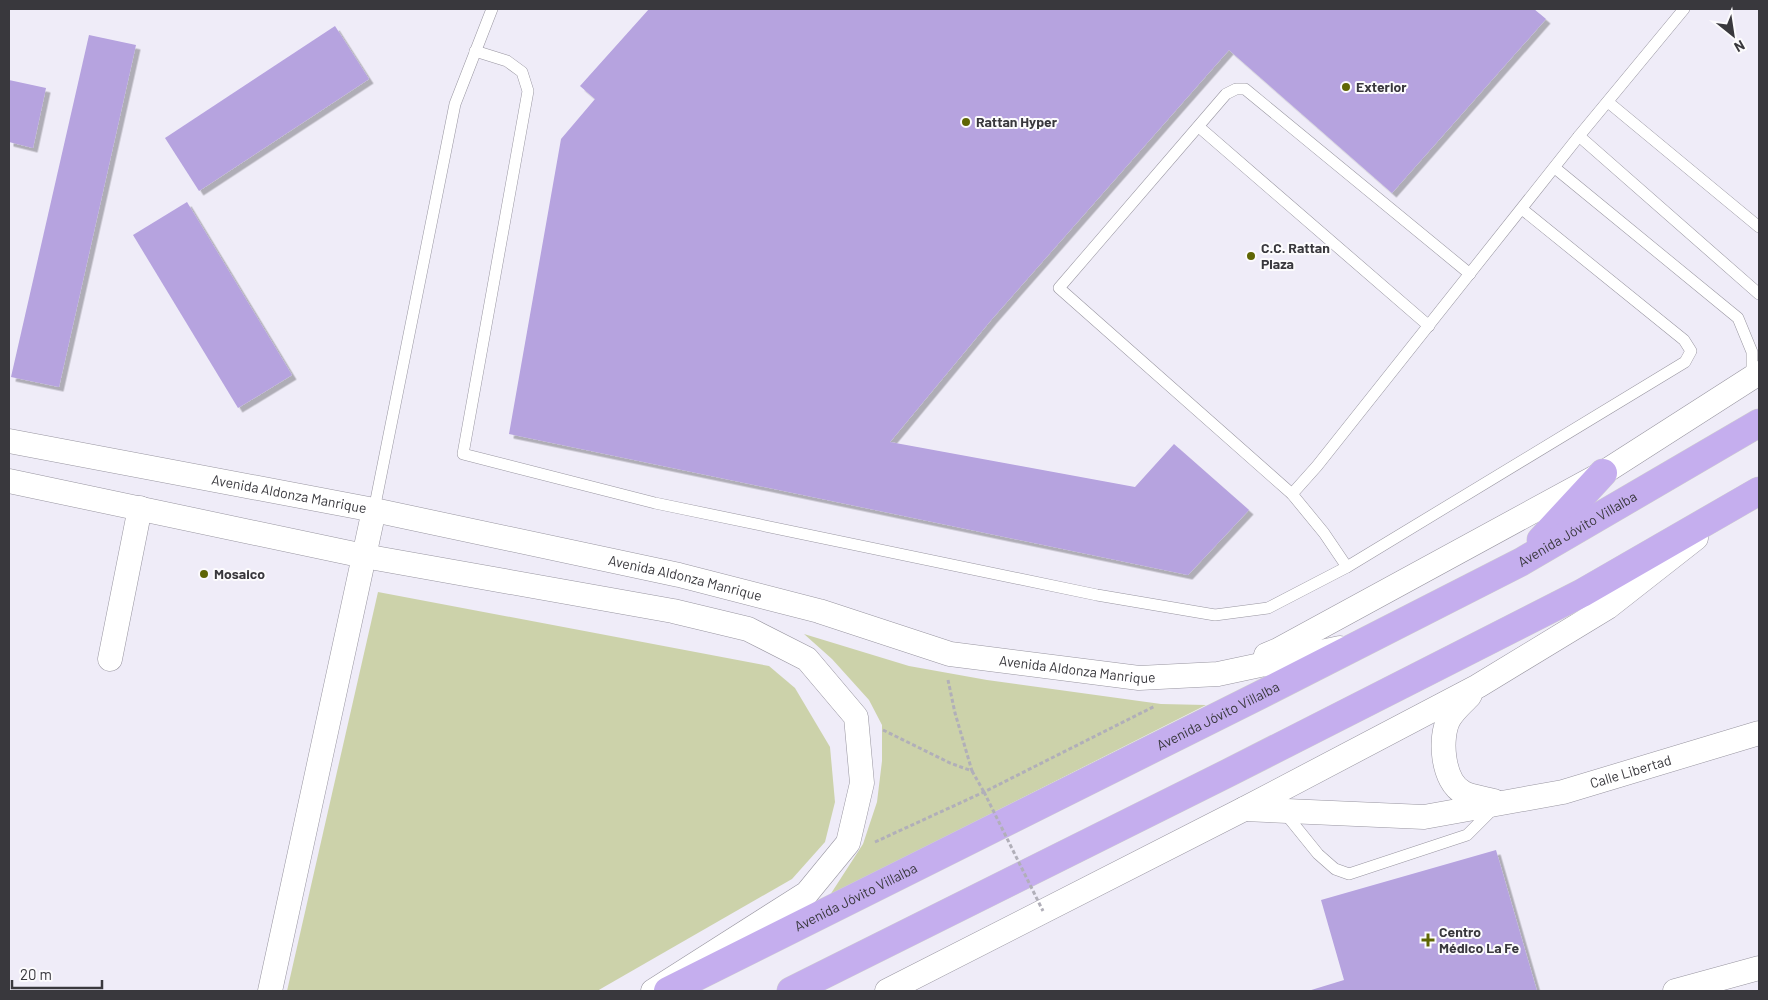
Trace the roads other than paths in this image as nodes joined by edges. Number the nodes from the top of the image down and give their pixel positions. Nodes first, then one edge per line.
1 (492, 9) edge
2 (1684, 9) edge
3 (475, 51) junction
4 (1608, 102) junction
5 (1199, 127) junction
6 (1579, 136) junction
7 (1554, 168) junction
8 (1522, 209) junction
9 (1759, 227) edge
10 (1470, 274) junction
11 (1759, 294) edge
12 (1429, 326) junction
13 (1756, 376) edge
14 (1759, 423) edge
15 (9, 441) edge
16 (1603, 473) junction
17 (9, 481) edge
18 (1292, 494) junction
19 (1752, 496) edge
20 (140, 508) junction
21 (374, 510) junction
22 (364, 556) junction
23 (1521, 562) junction
24 (1347, 567) junction
25 (1358, 644) junction
26 (110, 660) dead end
27 (1218, 674) junction
28 (1478, 686) junction
29 (1759, 733) edge
30 (1500, 802) junction
31 (1244, 809) junction
32 (1283, 811) junction
33 (1759, 968) edge
34 (917, 983) edge
35 (270, 991) edge
36 (653, 991) edge
37 (668, 991) edge
38 (791, 991) edge
39 (887, 991) edge
40 (1675, 991) edge

1 - 3 lane
2 - 4 lane
3 - 21 lane
3 - 24 lane
4 - 6 lane
4 - 9 lane
5 - 10 lane
5 - 12 lane
5 - 18 lane
6 - 7 lane
6 - 11 lane
7 - 8 lane
7 - 13 lane
8 - 10 lane
8 - 24 lane
10 - 12 lane
12 - 18 lane
13 - 16 street
14 - 23 main road, Avenida Jóvito Villalba
15 - 21 street, Avenida Aldonza Manrique
16 - 23 main road
16 - 27 street
17 - 20 street
18 - 24 lane
19 - 28 street
19 - 38 main road
20 - 22 street
20 - 26 street
21 - 22 street
21 - 27 street, Avenida Aldonza Manrique
22 - 35 street
22 - 36 street
23 - 25 main road, Avenida Jóvito Villalba
25 - 27 street, Avenida Aldonza Manrique
25 - 37 main road, Avenida Jóvito Villalba
28 - 30 street
28 - 31 street
29 - 30 street, Calle Libertad
30 - 32 street, Calle Libertad
30 - 32 lane
31 - 32 street, Calle Libertad
31 - 34 street
33 - 40 street
34 - 39 street

